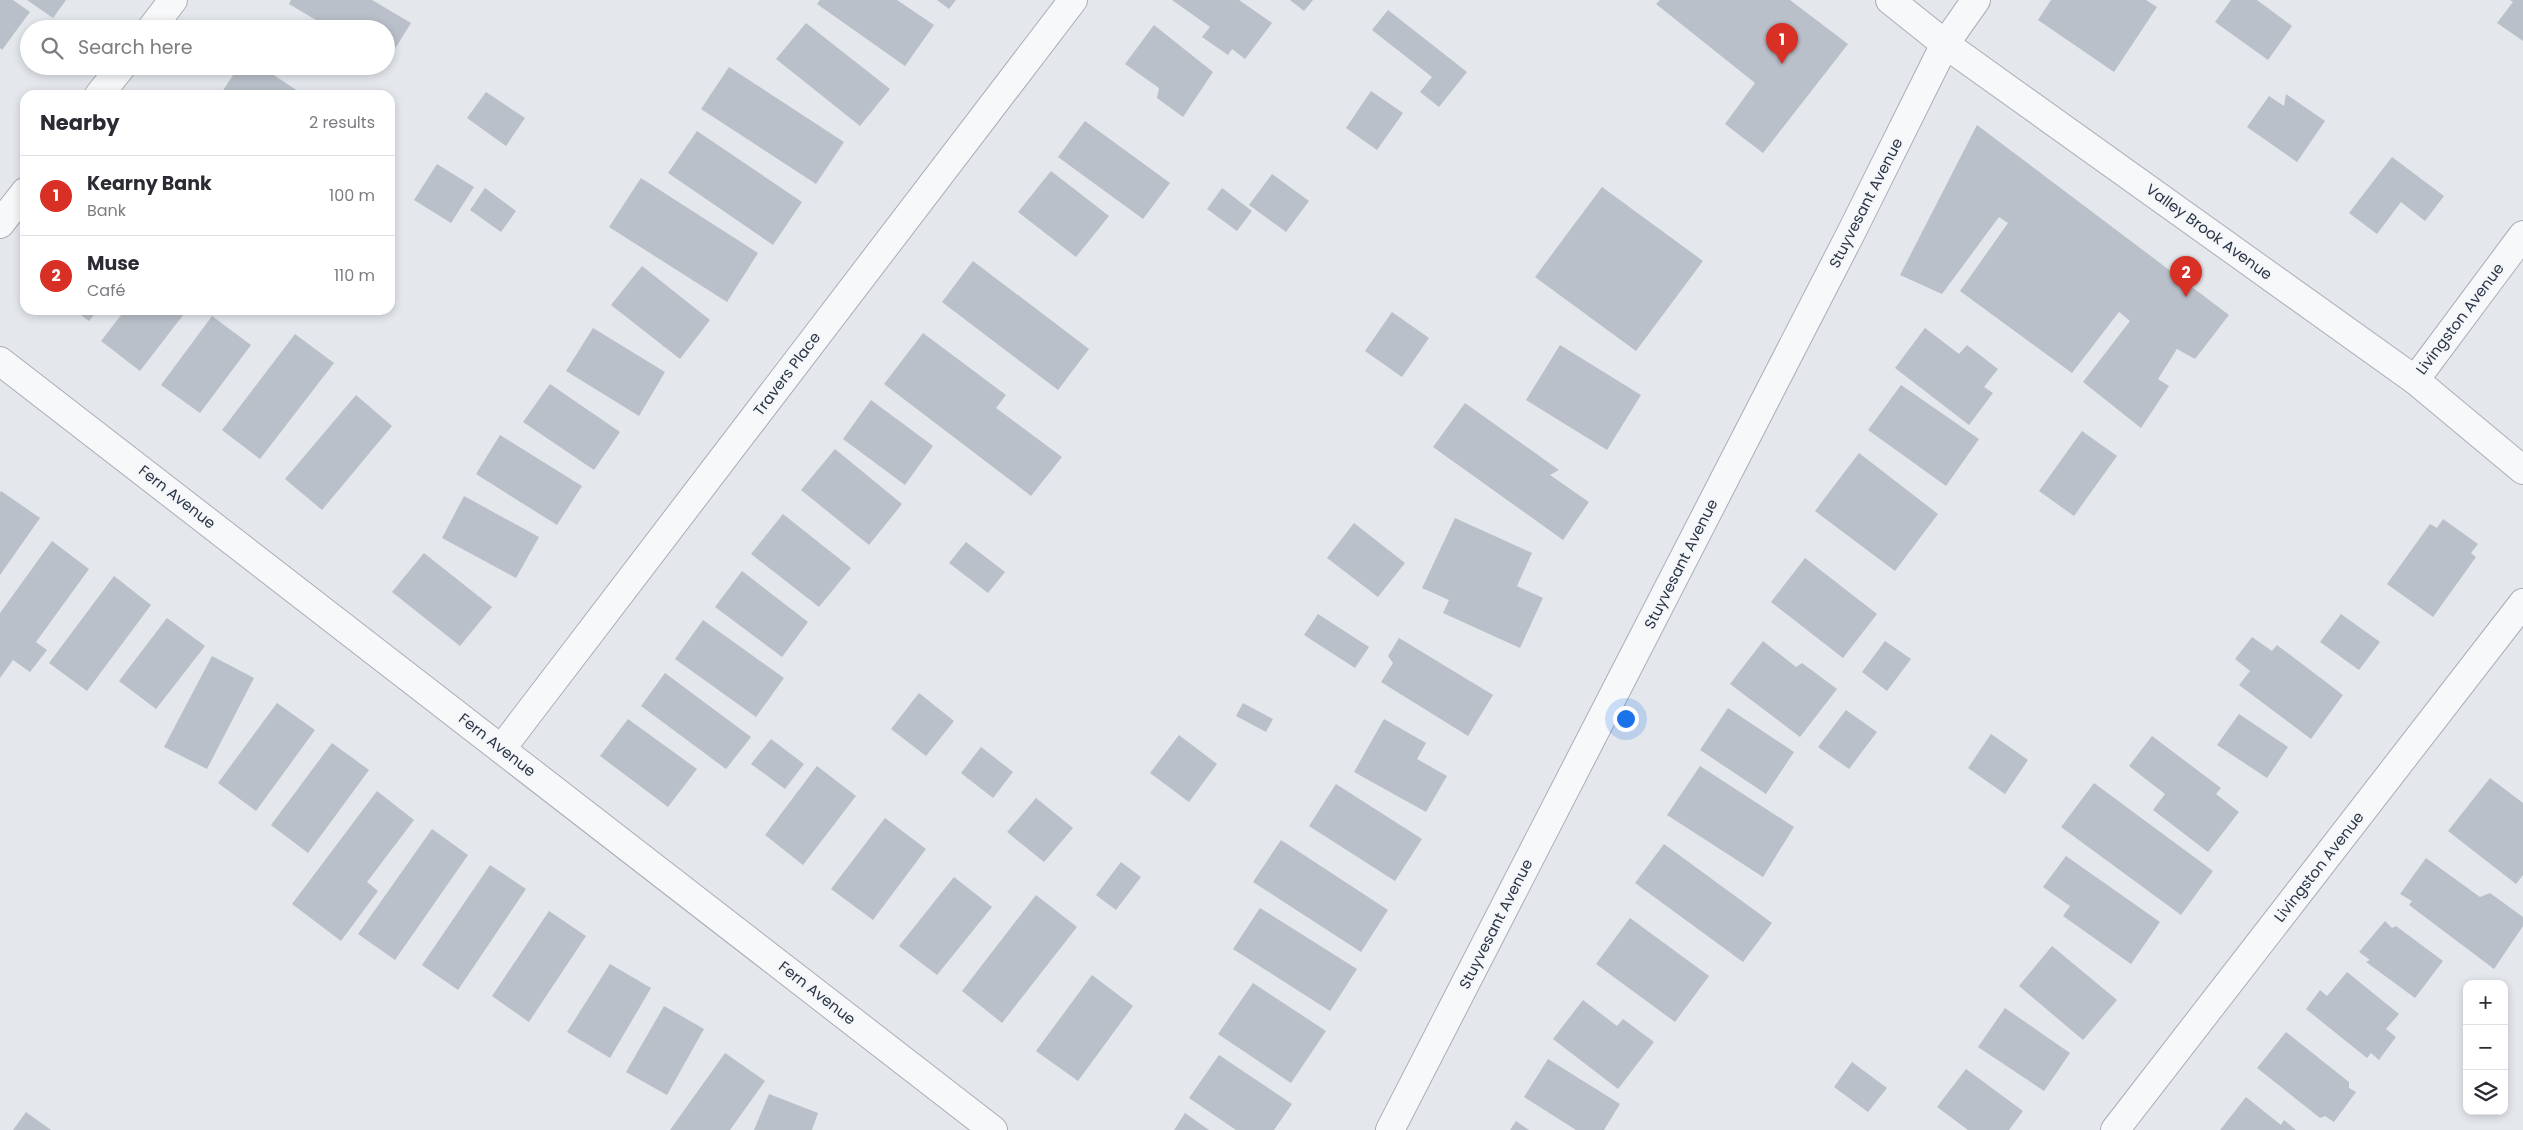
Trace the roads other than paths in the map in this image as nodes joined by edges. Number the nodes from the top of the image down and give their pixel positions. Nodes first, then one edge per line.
1 (173, 0) edge
2 (1073, 0) edge
3 (1890, 0) edge
4 (1976, 0) edge
5 (157, 20) edge
6 (1945, 44) junction
7 (115, 75) edge
8 (103, 90) edge
9 (20, 198) edge
10 (0, 224) edge
11 (2523, 234) edge
12 (0, 361) edge
13 (2415, 380) junction
14 (2523, 470) edge
15 (2523, 603) edge
16 (502, 748) junction
17 (993, 1130) edge
18 (1390, 1130) edge
19 (2115, 1130) edge

1 - 5 street
2 - 16 street, Travers Place
3 - 6 street, Valley Brook Avenue
4 - 6 street, Stuyvesant Avenue
6 - 13 street, Valley Brook Avenue
6 - 18 street, Stuyvesant Avenue
7 - 8 street
9 - 10 street
11 - 13 street, Livingston Avenue
12 - 16 street, Fern Avenue
13 - 14 street, Valley Brook Avenue
15 - 19 street, Livingston Avenue
16 - 17 street, Fern Avenue

